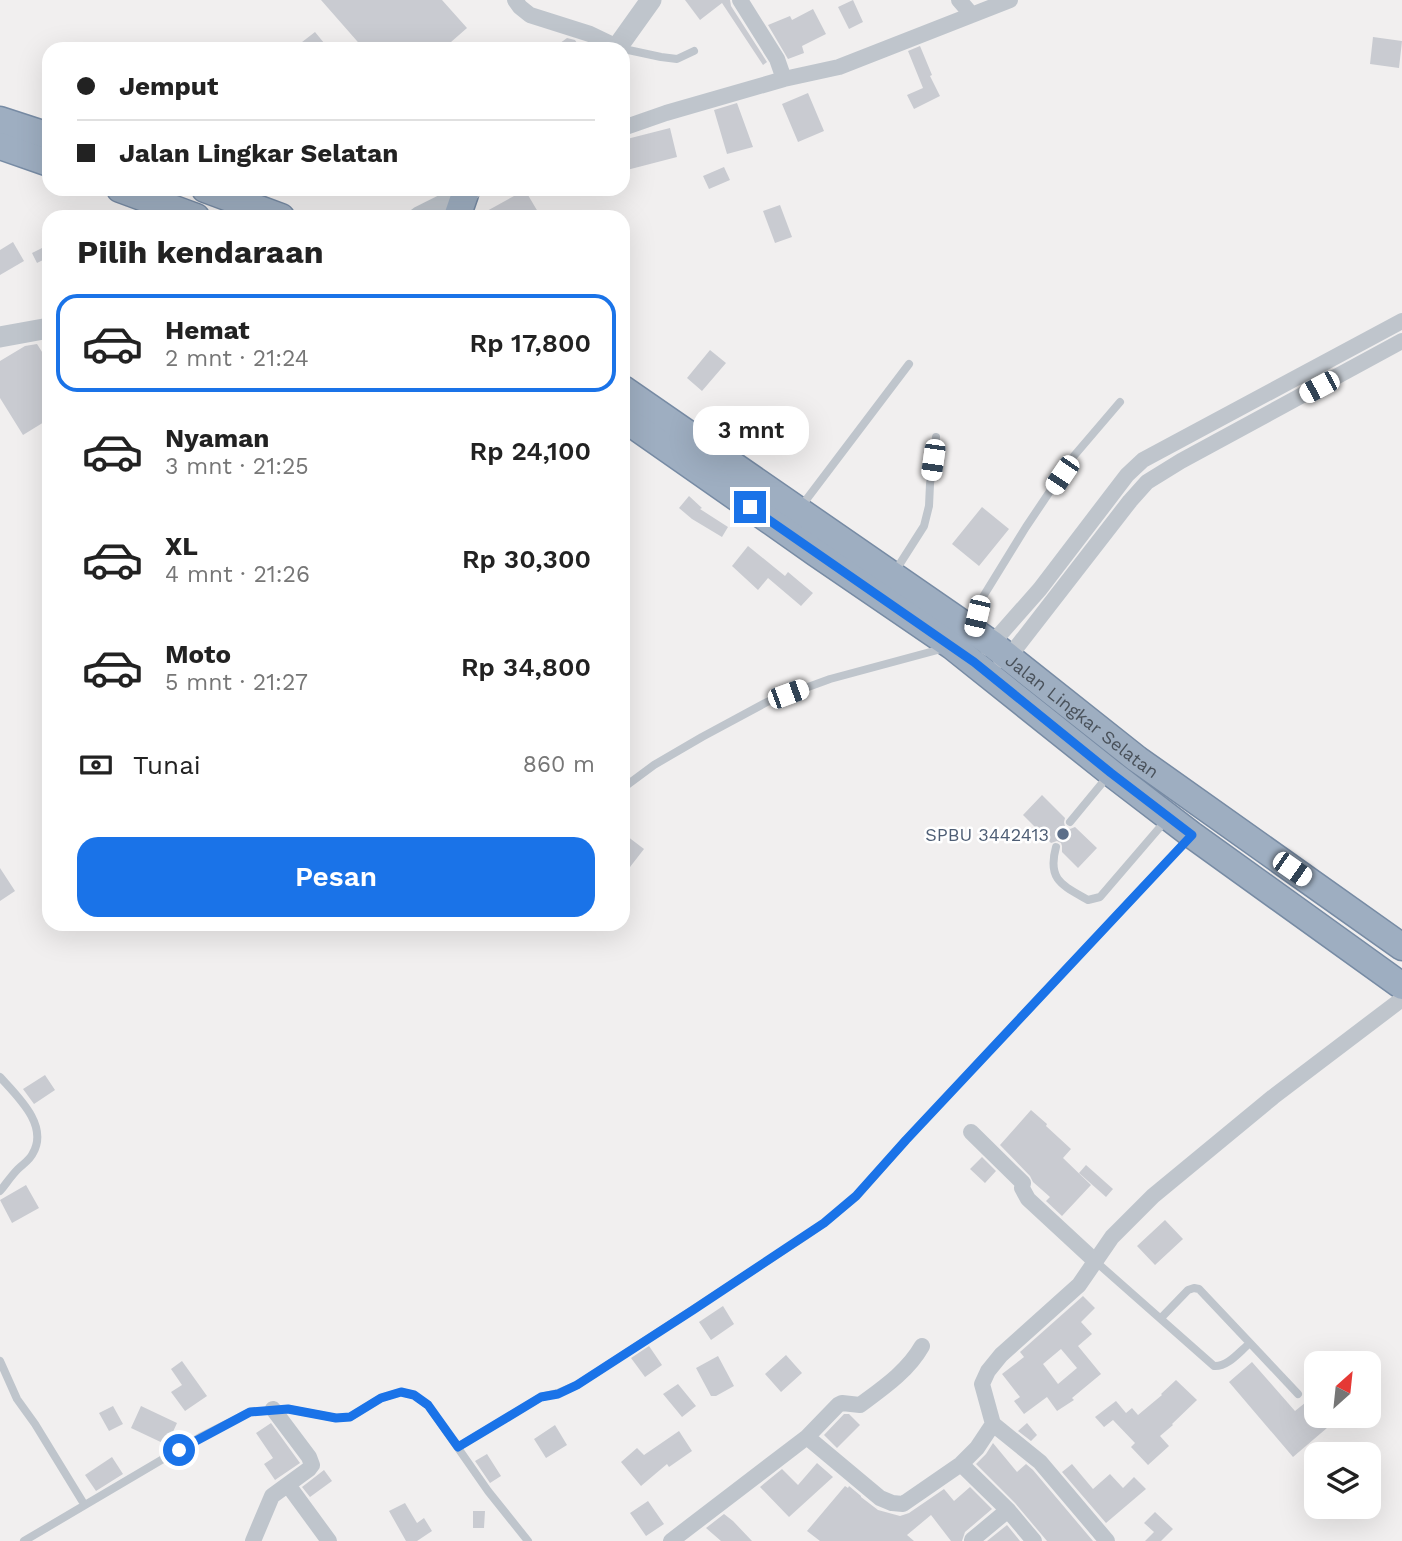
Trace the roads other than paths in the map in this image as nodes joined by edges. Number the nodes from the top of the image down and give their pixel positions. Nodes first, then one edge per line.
1 (515, 0) edge
2 (651, 0) edge
3 (740, 0) edge
4 (959, 0) edge
5 (1010, 0) edge
6 (972, 15) junction
7 (605, 42) edge
8 (620, 42) edge
9 (630, 51) edge
10 (694, 51) dead end
11 (784, 79) junction
12 (0, 120) edge
13 (630, 126) edge
14 (42, 134) edge
15 (0, 146) edge
16 (42, 161) edge
17 (139, 196) edge
18 (224, 196) edge
19 (465, 200) edge
20 (176, 210) edge
21 (262, 210) edge
22 (438, 210) edge
23 (1402, 321) edge
24 (42, 329) edge
25 (0, 337) edge
26 (1402, 341) edge
27 (909, 364) dead end
28 (630, 394) edge
29 (1120, 402) dead end
30 (630, 423) edge
31 (936, 437) dead end
32 (798, 510) junction
33 (892, 576) junction
34 (980, 651) junction
35 (1111, 773) junction
36 (630, 783) edge
37 (1169, 817) junction
38 (1070, 822) dead end
39 (1192, 835) junction
40 (1056, 847) dead end
41 (1402, 947) edge
42 (1402, 986) edge
43 (1402, 999) edge
44 (0, 1077) edge
45 (971, 1132) dead end
46 (0, 1191) edge
47 (1095, 1261) junction
48 (1161, 1318) junction
49 (1250, 1342) junction
50 (922, 1346) dead end
51 (0, 1361) edge
52 (1298, 1394) dead end
53 (272, 1409) junction
54 (993, 1424) junction
55 (807, 1437) junction
56 (458, 1447) junction
57 (961, 1464) junction
58 (288, 1485) junction
59 (84, 1504) junction
60 (1008, 1510) junction
61 (972, 1540) edge
62 (24, 1541) edge
63 (253, 1541) edge
64 (329, 1541) edge
65 (528, 1541) edge
66 (671, 1541) edge
67 (1034, 1541) edge
68 (1107, 1541) edge

1 - 7 street
2 - 8 street
3 - 11 street
4 - 6 street
5 - 6 street
6 - 11 street
9 - 10 lane
11 - 13 street
12 - 14 highway
15 - 16 highway
17 - 20 highway
18 - 21 highway
19 - 22 street
23 - 34 street
24 - 25 street
26 - 34 street
27 - 32 lane
28 - 32 highway, Jalan Lingkar Selatan
29 - 34 lane
30 - 34 highway, Jalan Lingkar Selatan
31 - 33 lane
32 - 33 highway, Jalan Lingkar Selatan
33 - 34 highway, Jalan Lingkar Selatan
34 - 35 highway, Jalan Lingkar Selatan
34 - 36 lane
34 - 41 highway, Jalan Lingkar Selatan
35 - 37 highway, Jalan Lingkar Selatan
35 - 38 lane
37 - 39 highway, Jalan Lingkar Selatan
37 - 40 lane
39 - 42 highway, Jalan Lingkar Selatan
39 - 56 lane
43 - 47 street
44 - 46 lane
45 - 47 street
47 - 48 lane
47 - 54 street
48 - 49 lane
48 - 49 lane
49 - 52 lane
50 - 55 street
51 - 59 lane
53 - 56 lane
53 - 58 street
53 - 59 lane
54 - 57 street
54 - 68 street
55 - 57 street
55 - 66 street
56 - 65 lane
57 - 60 street
58 - 63 street
58 - 64 street
59 - 62 lane
60 - 61 street
60 - 67 street

